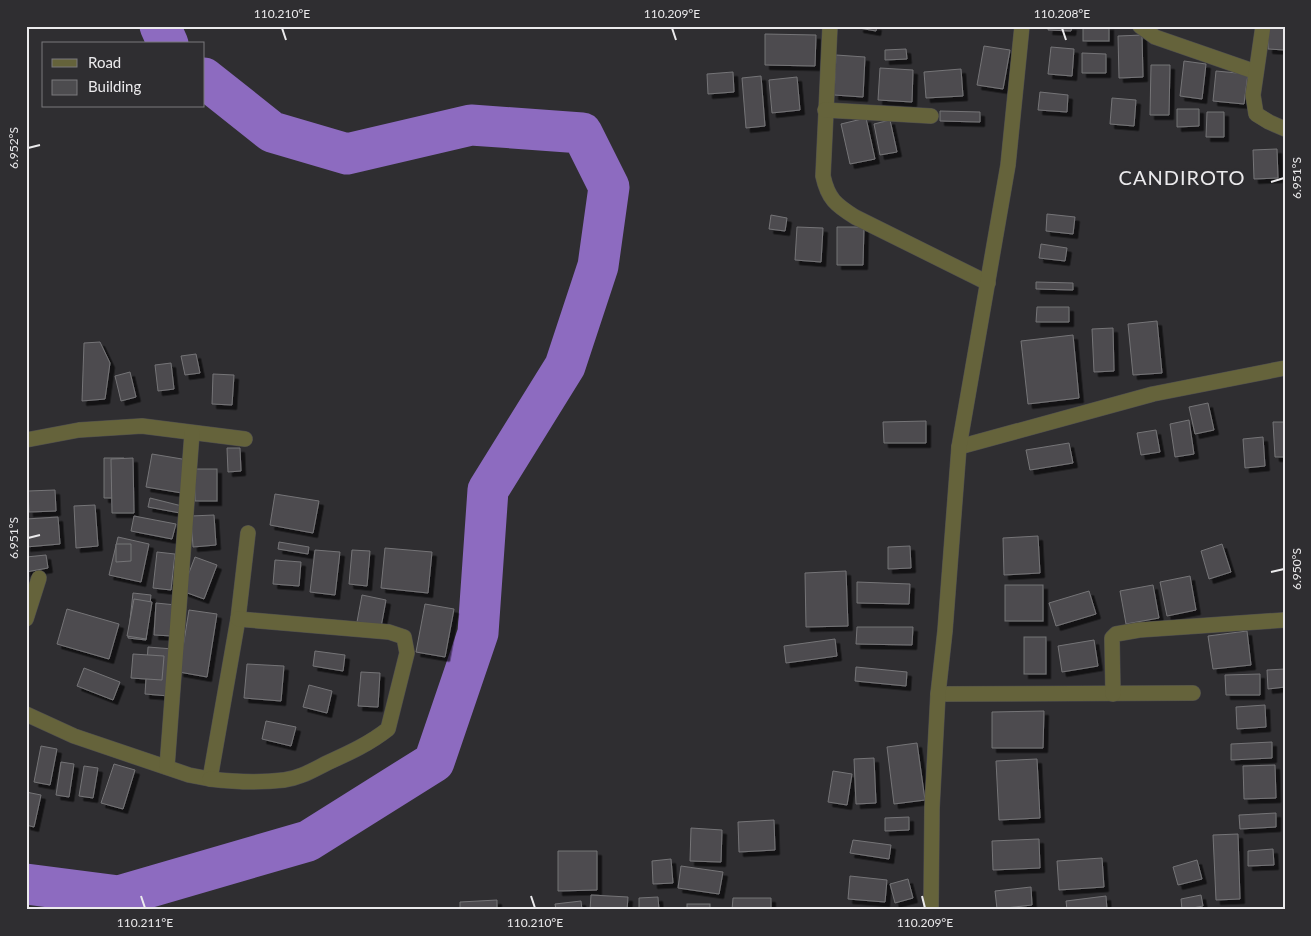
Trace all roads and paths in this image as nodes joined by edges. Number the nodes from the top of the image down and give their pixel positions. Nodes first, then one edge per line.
1 (830, 26) edge
2 (1022, 26) edge
3 (1140, 26) edge
4 (1263, 26) edge
5 (1256, 72) junction
6 (825, 110) junction
7 (931, 116) dead end
8 (1285, 130) edge
9 (988, 284) junction
10 (1285, 368) edge
11 (192, 433) junction
12 (245, 439) dead end
13 (26, 440) edge
14 (959, 447) junction
15 (248, 534) dead end
16 (39, 578) dead end
17 (26, 619) edge
18 (238, 619) junction
19 (1285, 620) edge
20 (1193, 693) dead end
21 (938, 694) junction
22 (1114, 694) junction
23 (26, 714) edge
24 (167, 767) junction
25 (210, 779) junction
26 (932, 910) edge

1 - 6 street
2 - 9 street
3 - 5 street
4 - 5 street
5 - 8 street
6 - 7 street
6 - 9 street
9 - 14 street
10 - 14 street
11 - 12 street
11 - 13 street
11 - 24 street
14 - 21 street
15 - 18 street
16 - 17 street
18 - 25 street
18 - 25 street
19 - 22 street
20 - 22 street
21 - 22 street
21 - 26 street
23 - 24 street
24 - 25 street

